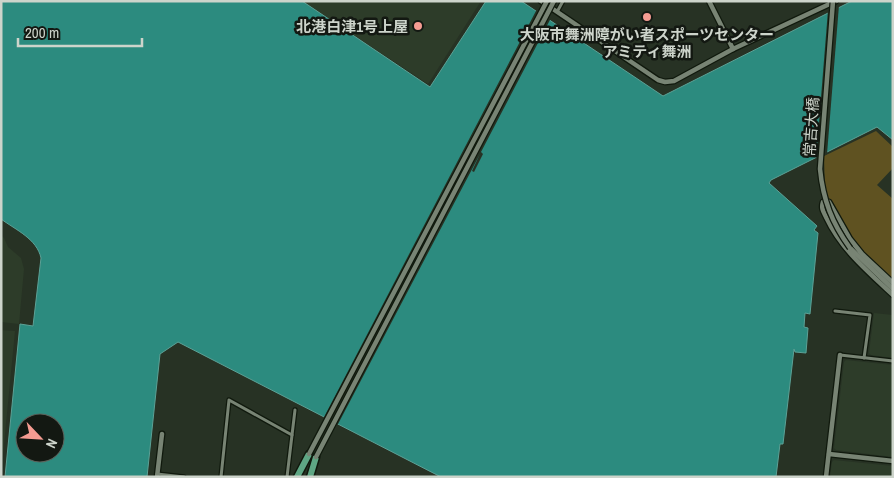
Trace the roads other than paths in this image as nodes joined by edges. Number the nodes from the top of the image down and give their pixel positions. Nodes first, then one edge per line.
1 (541, 1) edge
2 (547, 1) edge
3 (554, 1) edge
4 (563, 1) edge
5 (709, 1) edge
6 (833, 2) edge
7 (557, 12) junction
8 (734, 49) junction
9 (893, 283) edge
10 (893, 289) edge
11 (893, 295) edge
12 (835, 310) dead end
13 (840, 355) joint
14 (864, 358) junction
15 (893, 361) edge
16 (295, 410) dead end
17 (162, 434) dead end
18 (292, 436) junction
19 (309, 454) joint
20 (829, 454) junction
21 (316, 457) joint
22 (893, 461) edge
23 (157, 475) edge
24 (184, 477) edge
25 (221, 477) edge
26 (287, 477) edge
27 (298, 477) edge
28 (309, 477) edge
29 (826, 477) edge

1 - 7 street
2 - 19 street, bridge
3 - 21 street, bridge
4 - 7 street
5 - 8 street
6 - 8 street
6 - 10 street, 常吉大橋, bridge
7 - 8 street
9 - 11 street
12 - 14 street
13 - 14 street
13 - 20 street
14 - 15 street
16 - 18 street
17 - 23 street
18 - 25 street
18 - 26 street
19 - 27 highway
20 - 22 street
20 - 29 street
21 - 28 highway
23 - 24 street

